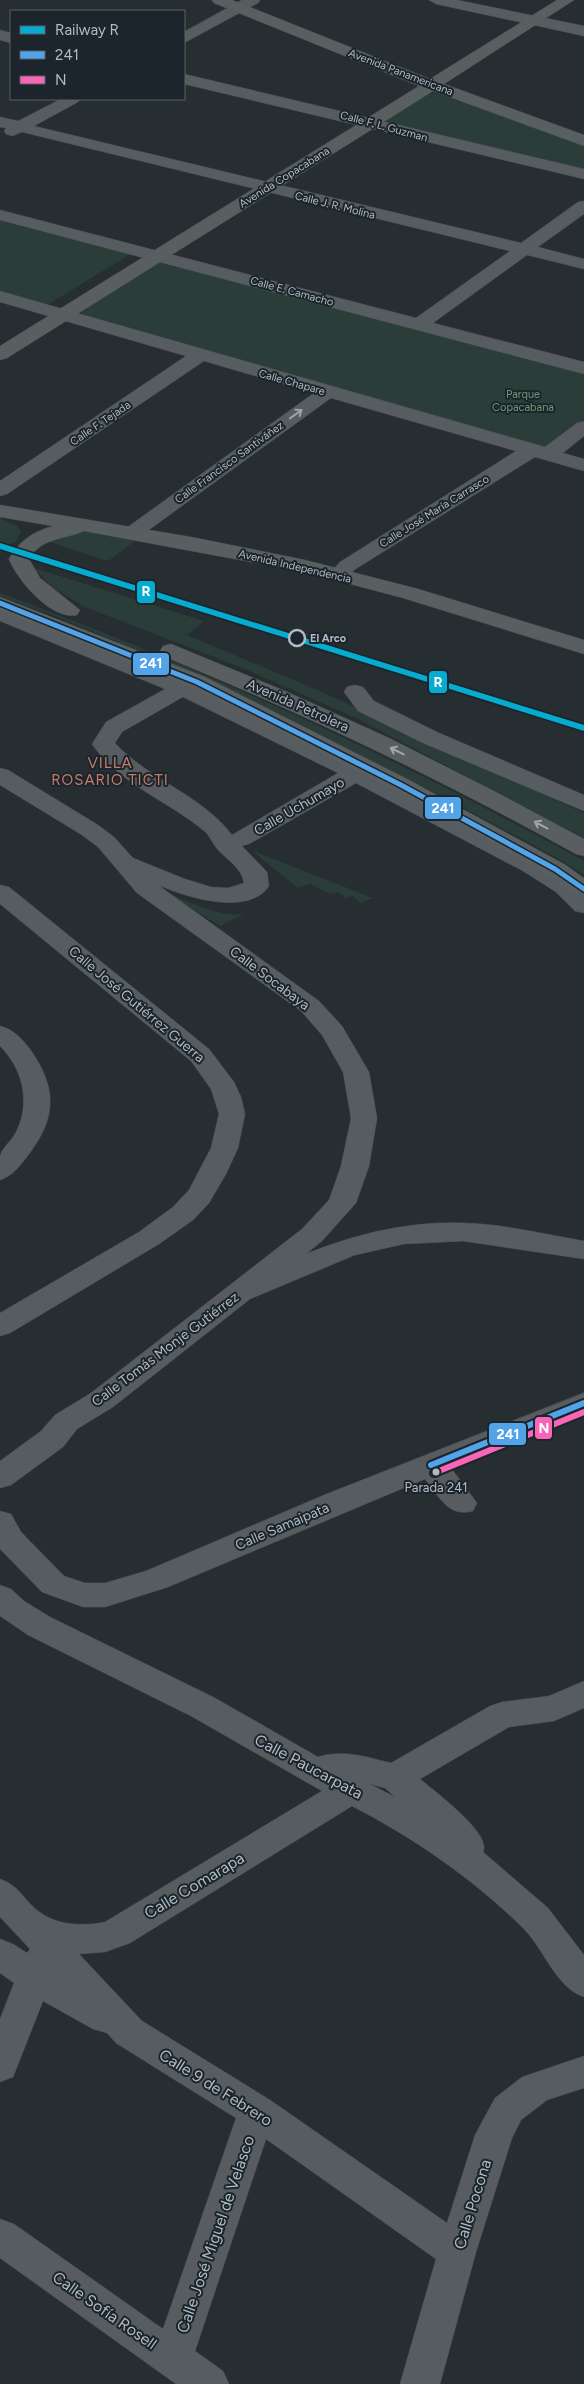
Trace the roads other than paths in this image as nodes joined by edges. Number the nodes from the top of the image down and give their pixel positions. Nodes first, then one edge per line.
1 (219, 0) edge
2 (436, 0) edge
3 (552, 0) edge
4 (567, 0) edge
5 (246, 3) edge
6 (528, 19) junction
7 (584, 31) edge
8 (185, 37) edge
9 (185, 79) edge
10 (431, 80) junction
11 (70, 100) edge
12 (0, 122) edge
13 (364, 122) junction
14 (21, 127) junction
15 (584, 131) edge
16 (0, 138) edge
17 (584, 140) edge
18 (584, 174) edge
19 (260, 186) junction
20 (584, 206) edge
21 (0, 215) edge
22 (523, 250) junction
23 (152, 254) junction
24 (584, 264) edge
25 (0, 296) edge
26 (57, 313) junction
27 (420, 324) junction
28 (0, 342) edge
29 (0, 354) edge
30 (200, 355) junction
31 (584, 368) edge
32 (327, 392) junction
33 (584, 428) edge
34 (540, 452) junction
35 (584, 465) edge
36 (0, 490) edge
37 (0, 501) edge
38 (8, 513) edge
39 (92, 526) junction
40 (137, 528) junction
41 (0, 552) edge
42 (343, 570) junction
43 (0, 584) edge
44 (0, 603) edge
45 (69, 610) junction
46 (0, 614) edge
47 (584, 634) edge
48 (584, 647) edge
49 (182, 688) junction
50 (355, 692) dead end
51 (356, 773) junction
52 (0, 775) edge
53 (584, 804) edge
54 (241, 839) dead end
55 (584, 849) edge
56 (123, 862) junction
57 (584, 889) edge
58 (0, 892) edge
59 (584, 906) edge
60 (0, 1034) edge
61 (0, 1171) edge
62 (584, 1250) edge
63 (240, 1292) junction
64 (0, 1326) edge
65 (584, 1403) edge
66 (431, 1465) junction
67 (0, 1477) edge
68 (462, 1504) dead end
69 (0, 1522) edge
70 (0, 1597) edge
71 (584, 1694) edge
72 (320, 1774) junction
73 (395, 1777) junction
74 (351, 1790) junction
75 (465, 1857) junction
76 (0, 1893) edge
77 (38, 1934) junction
78 (573, 1952) edge
79 (0, 1954) edge
80 (34, 1978) junction
81 (584, 1982) edge
82 (129, 2032) junction
83 (0, 2066) edge
84 (584, 2072) edge
85 (257, 2111) junction
86 (0, 2236) edge
87 (457, 2252) junction
88 (173, 2358) junction
89 (209, 2384) edge
90 (420, 2384) edge

1 - 5 main road, Avenida Panamericana
2 - 6 street
3 - 6 main road, Avenida Copacabana
4 - 6 main road, Avenida Copacabana
5 - 8 street
5 - 10 main road, Avenida Panamericana
6 - 7 street
6 - 10 main road, Avenida Copacabana
9 - 13 street, Calle F. L. Guzman
10 - 13 main road, Avenida Copacabana
10 - 15 main road, Avenida Panamericana
10 - 17 main road, Avenida Panamericana
11 - 14 street
12 - 14 street, Calle J. R. Molina
13 - 18 street, Calle F. L. Guzman
13 - 19 main road, Avenida Copacabana
14 - 16 street
14 - 19 street, Calle J. R. Molina
19 - 22 street, Calle J. R. Molina
19 - 23 main road, Avenida Copacabana
20 - 22 street
21 - 23 street, Calle E. Camacho
22 - 24 street, Calle J. R. Molina
22 - 27 street
23 - 26 main road, Avenida Copacabana
23 - 27 street, Calle E. Camacho
25 - 26 street, Calle Chapare
26 - 28 main road, Avenida Copacabana
26 - 29 main road, Avenida Copacabana
26 - 30 street, Calle Chapare
27 - 31 street, Calle E. Camacho
30 - 32 street, Calle Chapare
30 - 36 street, Calle F. Tejada
32 - 34 street, Calle Chapare
40 -> 32 street, Calle Francisco Santiváñez
33 - 34 street, Calle José María Carrasco
34 - 35 street, Calle Chapare
34 - 42 street, Calle José María Carrasco
37 - 40 main road, Avenida Independencia
38 - 39 main road, Avenida Independencia
38 - 41 main road
39 - 40 main road, Avenida Independencia
39 - 45 main road
40 - 42 main road, Avenida Independencia
42 - 47 main road, Avenida Independencia
42 - 48 main road, Avenida Independencia
43 - 45 main road, Avenida Petrolera
44 - 57 main road, Avenida Petrolera
55 -> 45 main road, Avenida Petrolera
46 - 49 street
49 - 51 street
49 - 56 street
50 - 53 street
51 - 54 street, Calle Uchumayo
51 - 59 street
52 - 56 street, Calle Socabaya
56 - 63 street, Calle Socabaya
58 - 64 street, Calle José Gutiérrez Guerra
60 - 61 street
62 - 63 street, Calle Tomás Monje Gutiérrez
63 - 67 street, Calle Tomás Monje Gutiérrez
65 - 66 street, Calle Samaipata
66 - 68 street
66 - 69 street, Calle Samaipata
70 - 72 street, Calle Paucarpata
71 - 73 street
72 - 73 street
72 - 74 street, Calle Paucarpata
73 - 75 street
74 - 75 street, Calle Paucarpata
74 - 77 street, Calle Comarapa
75 - 78 street, Calle Paucarpata
76 - 77 street, Calle 9 de Febrero
77 - 80 street
77 - 82 street, Calle 9 de Febrero
78 - 81 street, Calle Paucarpata
79 - 80 street
80 - 82 street
80 - 83 street
82 - 85 street, Calle 9 de Febrero
84 - 87 street, Calle Pocona
85 - 87 street, Calle 9 de Febrero
85 - 88 street, Calle José Miguel de Velasco
86 - 88 street, Calle Sofía Rosell
87 - 90 street, Calle Pocona
88 - 89 street, Calle Sofía Rosell

